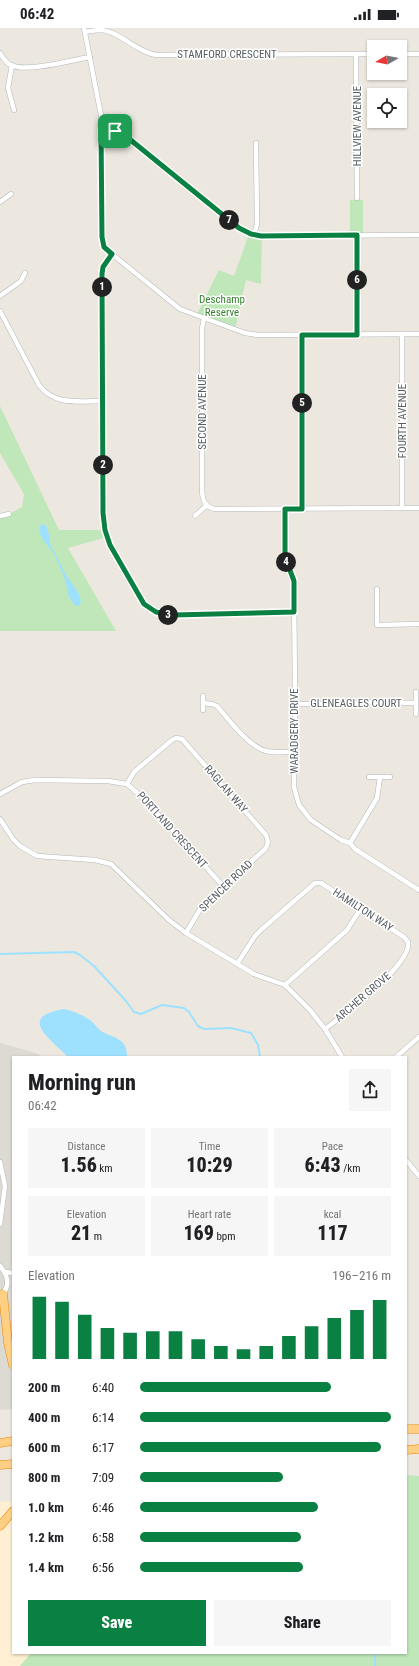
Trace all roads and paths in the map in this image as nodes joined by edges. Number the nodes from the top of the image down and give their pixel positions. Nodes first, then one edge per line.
1 (85, 30) edge
2 (0, 53) edge
3 (356, 54) junction
4 (367, 54) edge
5 (407, 54) edge
6 (419, 54) edge
7 (90, 57) junction
8 (12, 65) junction
9 (14, 110) dead end
10 (101, 130) junction
11 (256, 143) dead end
12 (11, 194) dead end
13 (357, 198) dead end
14 (0, 202) edge
15 (254, 235) junction
16 (357, 235) junction
17 (419, 235) edge
18 (112, 254) junction
19 (25, 273) dead end
20 (0, 296) edge
21 (0, 311) edge
22 (204, 319) junction
23 (419, 334) edge
24 (302, 335) junction
25 (357, 335) junction
26 (402, 335) junction
27 (103, 401) junction
28 (206, 505) junction
29 (402, 508) junction
30 (419, 508) edge
31 (285, 509) junction
32 (302, 509) junction
33 (9, 514) dead end
34 (0, 516) edge
35 (195, 516) dead end
36 (377, 589) dead end
37 (294, 612) junction
38 (419, 624) edge
39 (416, 692) dead end
40 (203, 696) dead end
41 (203, 703) junction
42 (416, 703) junction
43 (296, 704) junction
44 (202, 710) dead end
45 (416, 714) dead end
46 (294, 752) junction
47 (369, 777) dead end
48 (380, 777) junction
49 (390, 777) dead end
50 (127, 784) junction
51 (0, 794) edge
52 (0, 819) edge
53 (268, 842) joint
54 (350, 843) junction
55 (223, 886) junction
56 (419, 890) edge
57 (361, 908) junction
58 (186, 933) junction
59 (408, 942) joint
60 (237, 964) junction
61 (285, 985) junction
62 (325, 1029) junction
63 (419, 1037) edge
64 (341, 1056) edge
65 (397, 1056) edge
66 (407, 1161) edge
67 (0, 1162) edge
68 (419, 1176) edge
69 (0, 1224) edge
70 (0, 1266) edge
71 (5, 1272) junction
72 (12, 1273) edge
73 (12, 1287) edge
74 (3, 1294) edge
75 (12, 1361) edge
76 (407, 1429) edge
77 (419, 1429) edge
78 (12, 1442) edge
79 (0, 1443) edge
80 (419, 1449) edge
81 (407, 1450) edge
82 (12, 1464) edge
83 (0, 1465) edge
84 (12, 1512) edge
85 (0, 1526) edge

1 - 3 street, STAMFORD CRESCENT
1 - 7 street
2 - 8 street
3 - 4 street, STAMFORD CRESCENT
3 - 13 street, HILLVIEW AVENUE
5 - 6 street
7 - 8 street
7 - 10 street
8 - 9 street
10 - 15 street
10 - 18 street
11 - 15 street
12 - 14 street
15 - 16 street
16 - 17 street
16 - 25 street
18 - 22 street
18 - 27 street
19 - 20 street
21 - 27 street
22 - 24 street
22 - 28 street, SECOND AVENUE
23 - 26 street
24 - 25 street
24 - 32 street
25 - 26 street
26 - 29 street, FOURTH AVENUE
27 - 37 street
28 - 31 street
28 - 35 street
29 - 30 street
29 - 32 street
31 - 32 street
31 - 37 street, WARADGERY DRIVE
33 - 34 street
36 - 38 street
37 - 43 street, WARADGERY DRIVE
39 - 42 street, GLENEAGLES COURT
40 - 41 street
41 - 44 street
41 - 46 street
42 - 43 street, GLENEAGLES COURT
42 - 45 street, GLENEAGLES COURT
43 - 46 street, WARADGERY DRIVE
46 - 54 street, WARADGERY DRIVE
47 - 48 street
48 - 49 street
48 - 54 street
50 - 51 street, PORTLAND CRESCENT
50 - 53 street, RAGLAN WAY
50 - 55 street, PORTLAND CRESCENT
52 - 58 street
53 - 55 street, SPENCER ROAD
54 - 56 street, WARADGERY DRIVE
55 - 58 street, SPENCER ROAD
57 - 59 street, HAMILTON WAY
57 - 60 street, HAMILTON WAY
57 - 61 street
58 - 60 street
59 - 62 street, ARCHER GROVE
60 - 61 street
61 - 62 street
62 - 64 street
63 - 65 street
66 - 68 street
67 - 69 street
70 - 71 street
71 - 72 street
71 - 74 street
73 - 74 street
74 - 75 highway
76 - 77 highway
78 - 79 highway
80 - 81 highway
82 - 83 highway
84 - 85 highway

